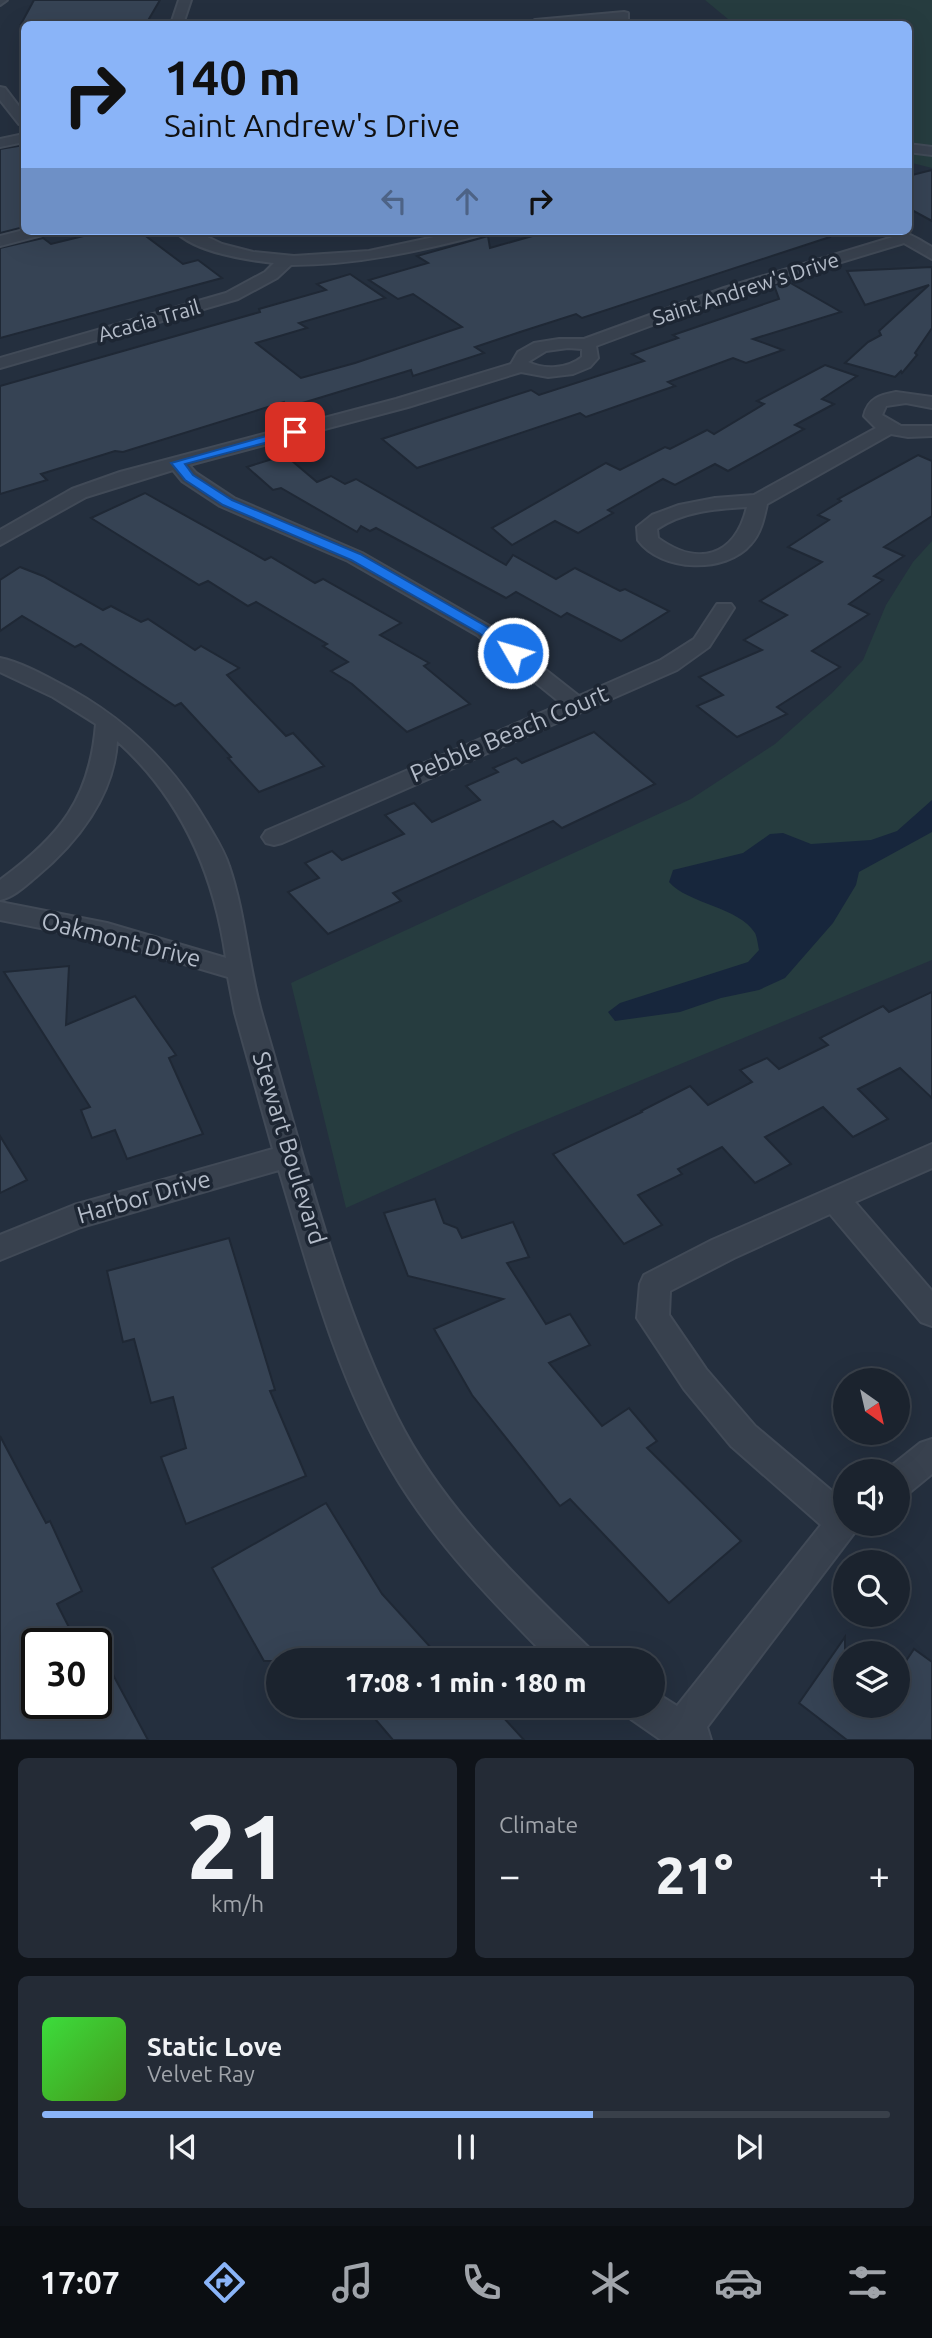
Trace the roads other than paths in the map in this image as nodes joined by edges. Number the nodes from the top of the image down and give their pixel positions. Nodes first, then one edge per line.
1 (185, 0) edge
2 (624, 16) edge
3 (178, 21) edge
4 (568, 21) edge
5 (0, 91) edge
6 (21, 117) edge
7 (21, 139) edge
8 (0, 143) edge
9 (912, 148) edge
10 (932, 151) edge
11 (25, 235) edge
12 (189, 235) edge
13 (463, 235) edge
14 (897, 235) edge
15 (902, 235) edge
16 (0, 241) edge
17 (932, 254) edge
18 (288, 259) junction
19 (586, 344) junction
20 (0, 363) edge
21 (521, 368) junction
22 (931, 400) edge
23 (889, 428) junction
24 (932, 431) edge
25 (177, 463) junction
26 (758, 501) junction
27 (0, 539) edge
28 (724, 608) dead end
29 (0, 664) edge
30 (577, 705) junction
31 (107, 722) junction
32 (274, 837) dead end
33 (0, 892) edge
34 (0, 911) edge
35 (241, 972) junction
36 (290, 1155) junction
37 (932, 1155) edge
38 (835, 1199) junction
39 (0, 1248) edge
40 (932, 1314) edge
41 (932, 1454) edge
42 (910, 1471) edge
43 (833, 1512) edge
44 (833, 1536) edge
45 (563, 1648) edge
46 (662, 1718) edge
47 (687, 1735) edge

1 - 3 street
2 - 4 street
5 - 6 street
7 - 8 street
9 - 10 street
11 - 16 street
12 - 18 street
13 - 18 street
14 - 19 street, Saint Andrew's Drive
15 - 17 street
18 - 20 street, Acacia Trail
19 - 21 street, Saint Andrew's Drive
19 - 21 street, Saint Andrew's Drive
21 - 25 street, Saint Andrew's Drive
22 - 23 street
23 - 24 street
23 - 26 street
25 - 27 street, Saint Andrew's Drive
25 - 30 street
26 - 26 street
28 - 30 street, Pebble Beach Court
29 - 31 street, Stewart Boulevard
30 - 32 street, Pebble Beach Court
31 - 33 street
31 - 35 street, Stewart Boulevard
34 - 35 street, Oakmont Drive
35 - 36 street, Stewart Boulevard
36 - 39 street, Harbor Drive
36 - 45 street, Stewart Boulevard
37 - 38 street
38 - 40 street
38 - 43 street
41 - 42 street
44 - 47 street
46 - 47 street

